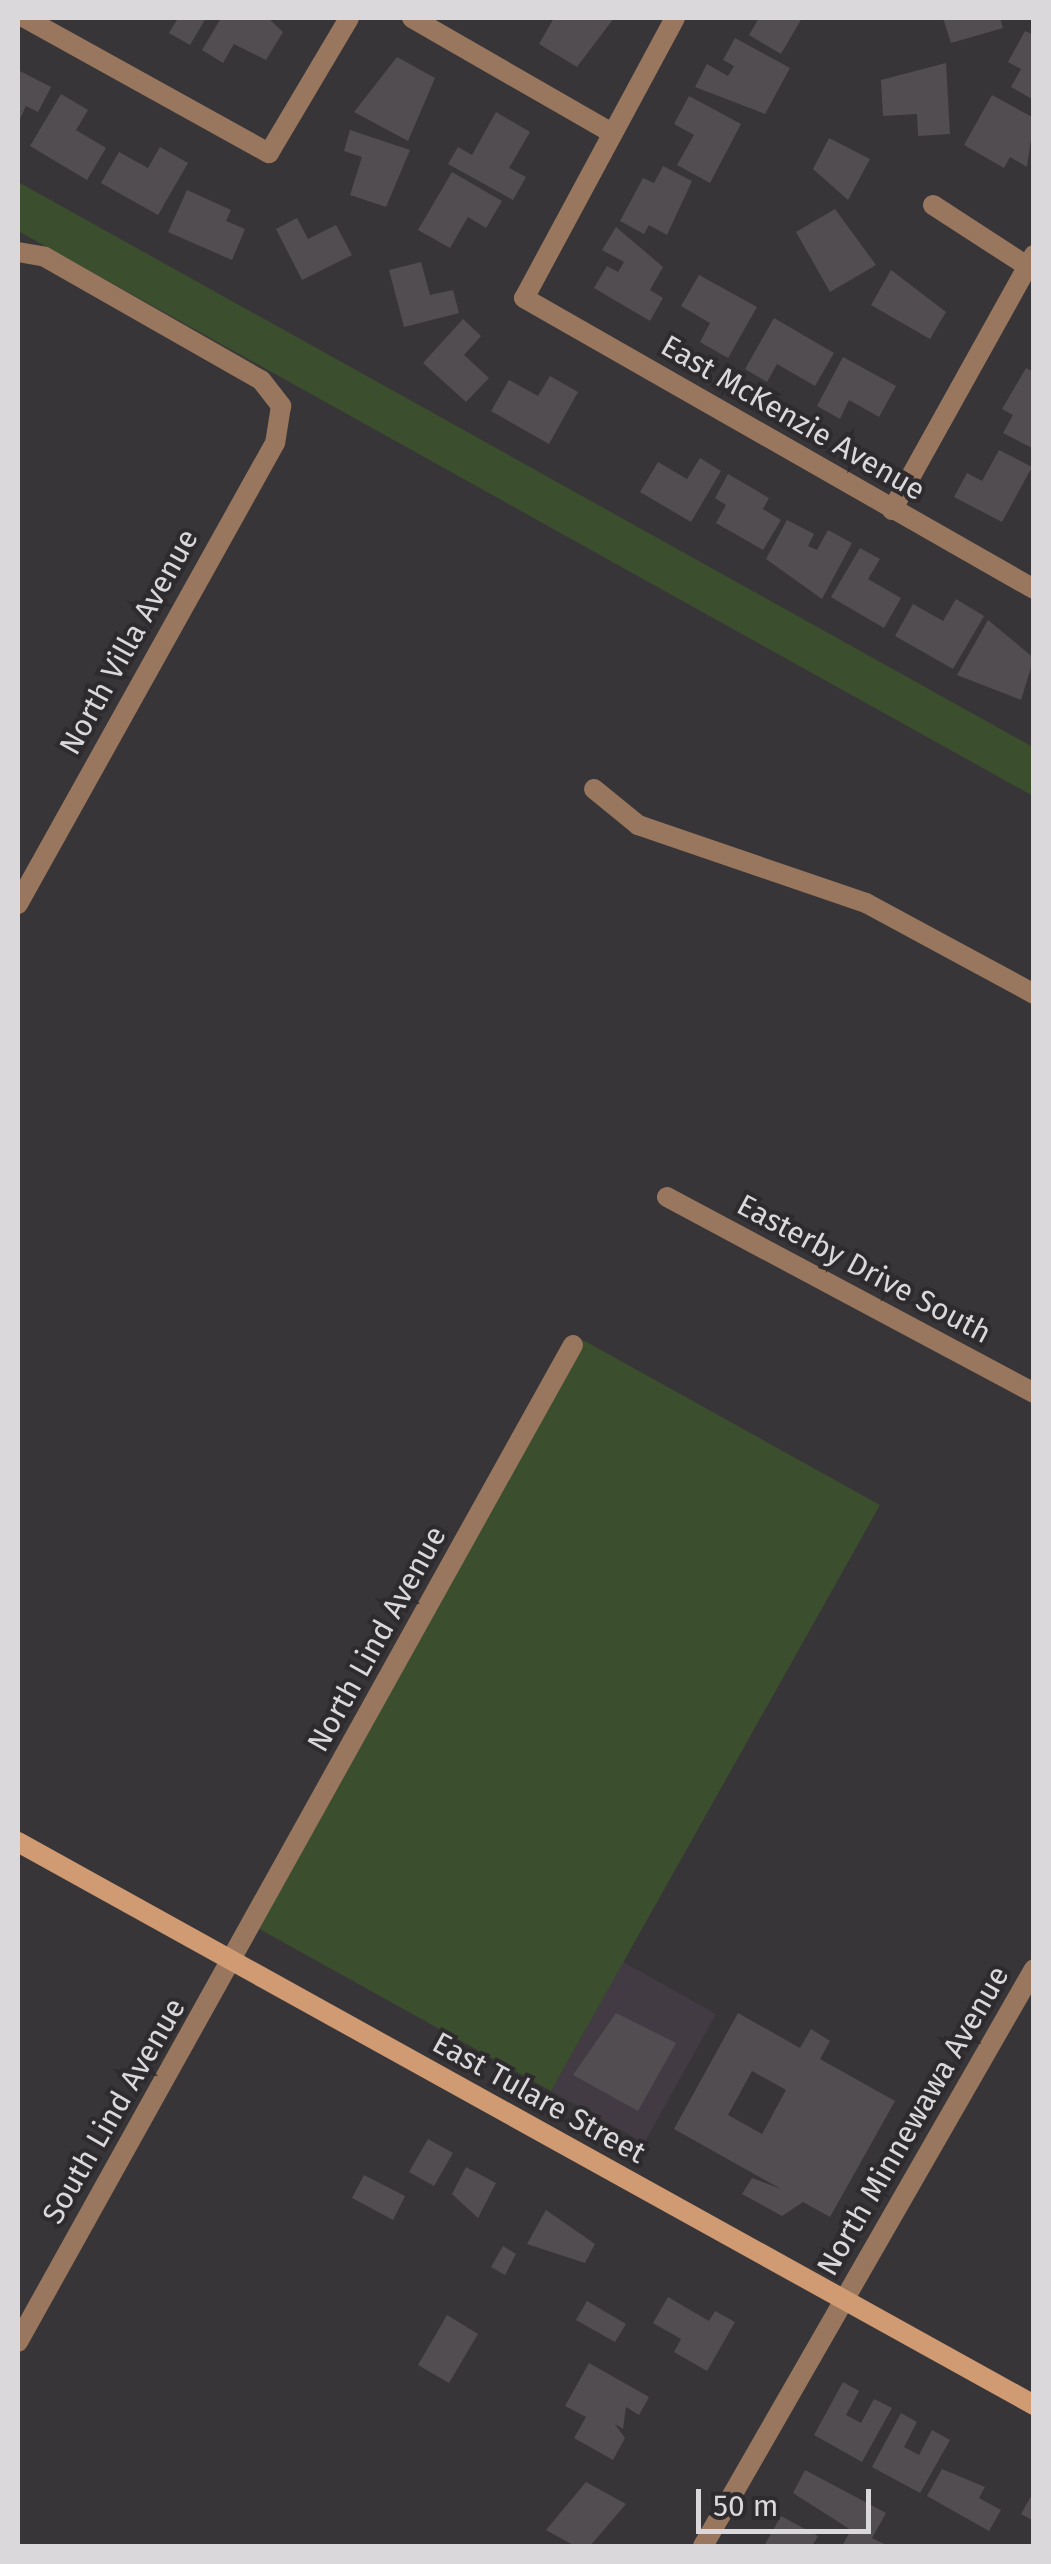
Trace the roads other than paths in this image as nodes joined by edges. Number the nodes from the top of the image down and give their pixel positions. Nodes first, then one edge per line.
1 (24, 18) edge
2 (349, 18) edge
3 (412, 18) edge
4 (674, 18) edge
5 (610, 132) junction
6 (933, 205) dead end
7 (18, 252) edge
8 (1030, 260) edge
9 (892, 510) junction
10 (1034, 589) edge
11 (594, 789) dead end
12 (18, 904) edge
13 (1034, 994) edge
14 (667, 1197) dead end
15 (573, 1345) dead end
16 (1034, 1394) edge
17 (18, 1842) edge
18 (233, 1963) junction
19 (1034, 1970) edge
20 (844, 2302) junction
21 (18, 2342) edge
22 (1034, 2405) edge
23 (703, 2546) edge

1 - 2 street
3 - 5 street
4 - 5 street
5 - 9 street, East McKenzie Avenue
6 - 8 street
7 - 12 street, North Villa Avenue
8 - 9 street
9 - 10 street, East McKenzie Avenue
11 - 13 street
14 - 16 street, Easterby Drive South
15 - 18 street, North Lind Avenue
17 - 18 main road, East Tulare Street
18 - 20 main road, East Tulare Street
18 - 21 street, South Lind Avenue
19 - 20 street, North Minnewawa Avenue
20 - 22 main road, East Tulare Street
20 - 23 street, North Minnewawa Avenue

